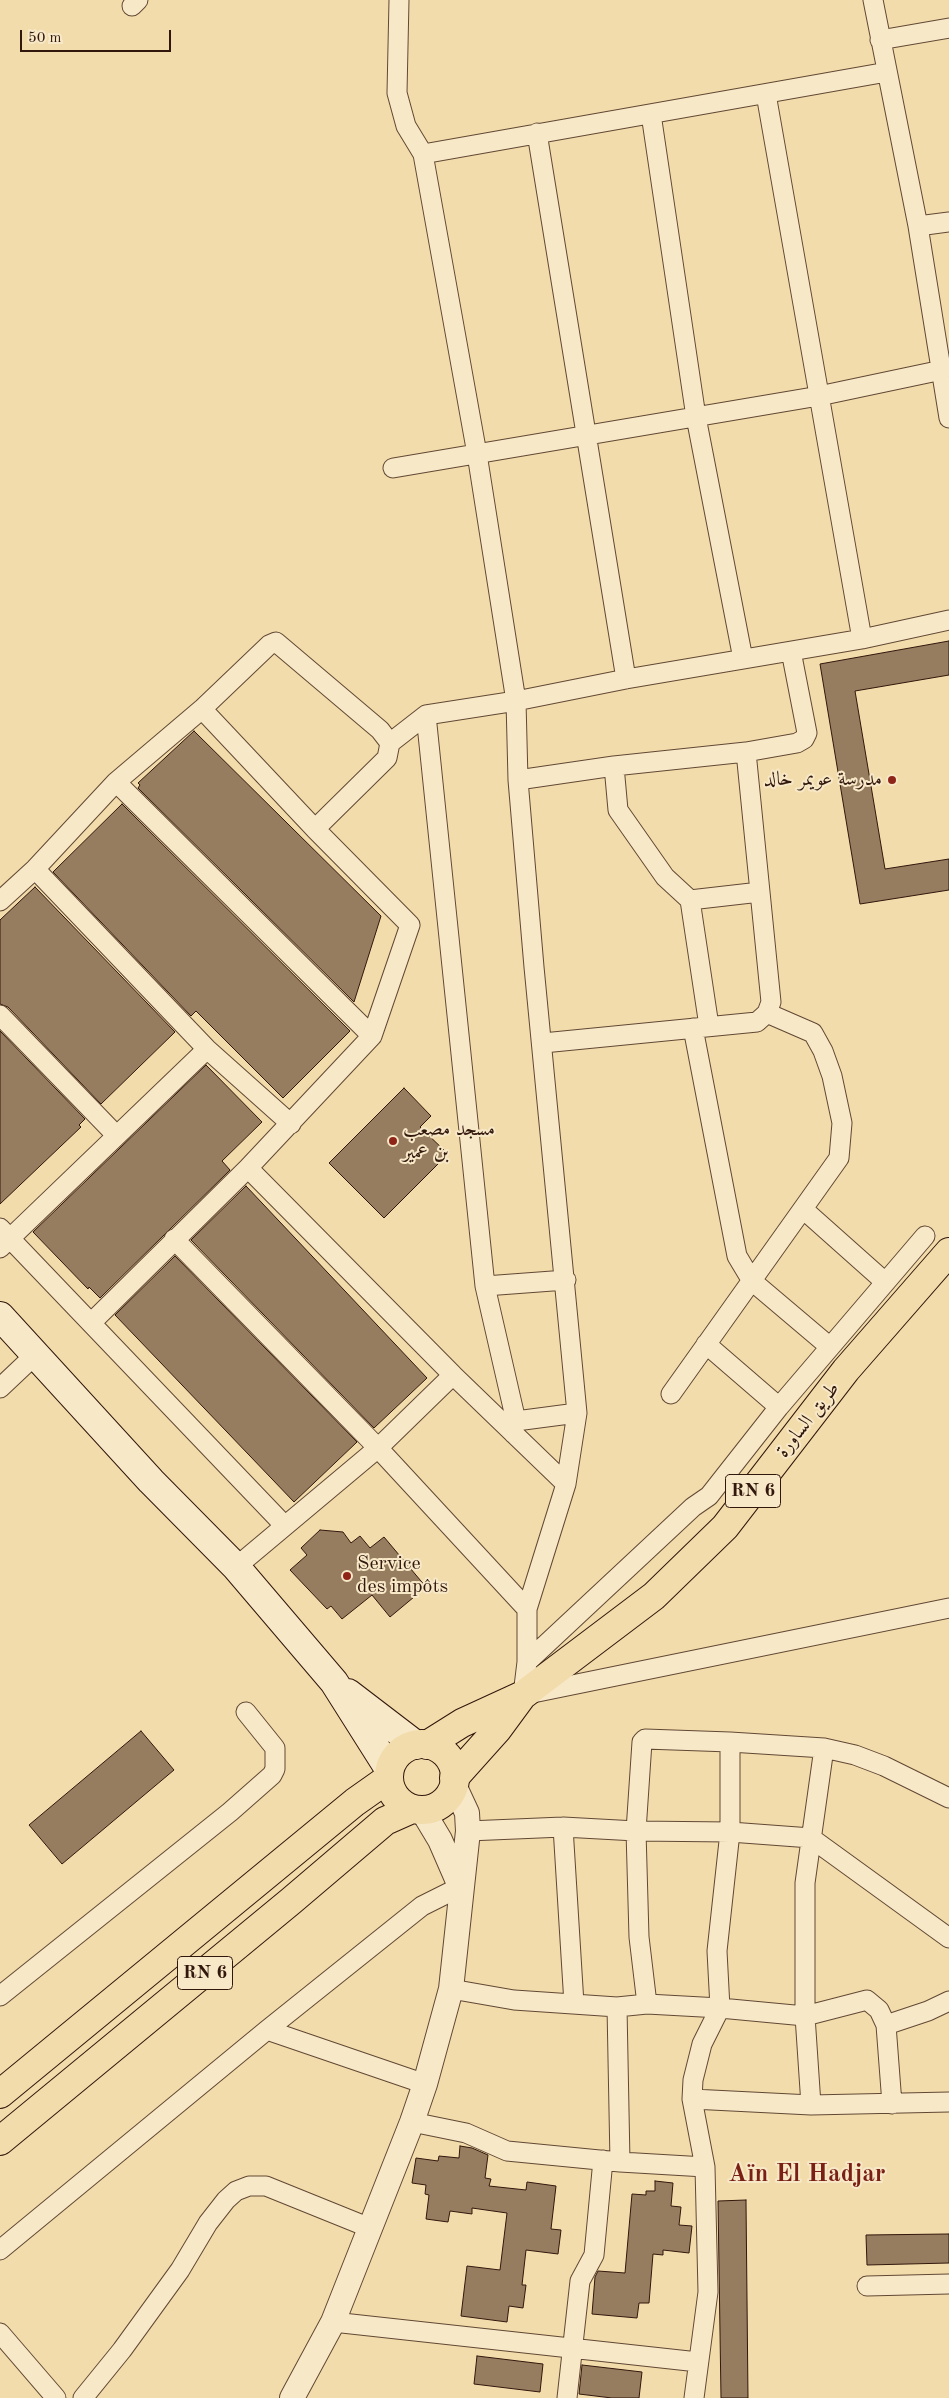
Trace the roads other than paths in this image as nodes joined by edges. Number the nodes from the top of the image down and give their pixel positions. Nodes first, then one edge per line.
1 (398, 0) edge
2 (873, 0) edge
3 (949, 28) edge
4 (880, 40) junction
5 (887, 72) junction
6 (766, 94) junction
7 (651, 114) junction
8 (537, 133) junction
9 (423, 154) junction
10 (949, 222) edge
11 (918, 226) junction
12 (944, 348) edge
13 (942, 370) junction
14 (819, 396) junction
15 (696, 417) junction
16 (949, 418) edge
17 (586, 435) junction
18 (477, 454) junction
19 (393, 468) dead end
20 (949, 620) edge
21 (862, 639) junction
22 (791, 651) junction
23 (743, 659) junction
24 (626, 679) junction
25 (516, 701) junction
26 (202, 709) junction
27 (426, 715) junction
28 (390, 743) junction
29 (746, 752) junction
30 (614, 766) junction
31 (518, 780) junction
32 (116, 782) junction
33 (315, 829) junction
34 (35, 869) junction
35 (760, 892) junction
36 (0, 900) edge
37 (690, 900) junction
38 (767, 1013) junction
39 (0, 1015) edge
40 (701, 1027) junction
41 (372, 1036) junction
42 (543, 1043) junction
43 (207, 1048) junction
44 (291, 1124) junction
45 (116, 1135) junction
46 (248, 1168) junction
47 (802, 1209) junction
48 (925, 1236) dead end
49 (3, 1238) edge
50 (174, 1239) junction
51 (949, 1252) edge
52 (566, 1280) junction
53 (752, 1281) junction
54 (885, 1282) junction
55 (485, 1286) junction
56 (0, 1316) edge
57 (92, 1322) junction
58 (706, 1344) junction
59 (830, 1347) junction
60 (35, 1355) junction
61 (453, 1376) junction
62 (0, 1388) edge
63 (671, 1394) dead end
64 (778, 1407) junction
65 (577, 1413) junction
66 (514, 1427) junction
67 (378, 1448) junction
68 (566, 1484) junction
69 (285, 1526) junction
70 (236, 1567) junction
71 (949, 1608) edge
72 (527, 1609) junction
73 (527, 1662) junction
74 (334, 1682) junction
75 (523, 1695) junction
76 (246, 1712) dead end
77 (730, 1742) junction
78 (421, 1745) junction
79 (824, 1748) junction
80 (389, 1774) junction
81 (454, 1781) junction
82 (949, 1798) edge
83 (417, 1810) junction
84 (564, 1827) junction
85 (468, 1831) junction
86 (636, 1831) junction
87 (730, 1832) junction
88 (811, 1838) junction
89 (460, 1887) junction
90 (949, 1938) edge
91 (451, 1989) junction
92 (0, 1996) edge
93 (949, 2001) edge
94 (574, 2004) junction
95 (647, 2004) junction
96 (617, 2007) junction
97 (720, 2008) junction
98 (805, 2016) junction
99 (886, 2025) junction
100 (267, 2030) junction
101 (425, 2084) junction
102 (0, 2094) edge
103 (692, 2099) junction
104 (949, 2102) edge
105 (892, 2104) junction
106 (811, 2105) junction
107 (412, 2122) junction
108 (0, 2141) edge
109 (612, 2161) junction
110 (705, 2167) junction
111 (370, 2228) junction
112 (0, 2250) edge
113 (949, 2284) edge
114 (867, 2286) dead end
115 (333, 2322) junction
116 (0, 2333) edge
117 (572, 2349) junction
118 (698, 2362) junction
119 (56, 2398) edge
120 (83, 2398) edge
121 (292, 2398) edge
122 (567, 2398) edge
123 (694, 2398) edge

1 - 9 street
2 - 4 street
3 - 4 street
4 - 5 street
5 - 6 street
5 - 11 street
6 - 7 street
6 - 14 street
7 - 8 street
7 - 15 street
8 - 9 street
8 - 17 street
9 - 18 street
10 - 11 street
11 - 12 street
12 - 13 street
13 - 14 street
13 - 16 street
14 - 15 street
14 - 21 street
15 - 17 street
15 - 23 street
17 - 18 street
17 - 24 street
18 - 19 street
18 - 25 street
20 - 21 street
21 - 22 street
22 - 23 street
22 - 29 street
23 - 24 street
24 - 25 street
25 - 27 street
25 - 31 street
26 - 28 street
26 - 32 street
26 - 33 street
27 - 28 street
27 - 55 street
28 - 33 street
29 - 30 street
29 - 35 street
30 - 31 street
30 - 37 street
31 - 42 street
32 - 34 street
32 - 41 street
33 - 41 street
34 - 36 street
34 - 43 street
35 - 37 street
35 - 38 street
37 - 40 street
38 - 40 street
38 - 47 street
39 - 45 street
40 - 42 street
40 - 53 street
41 - 44 street
42 - 52 street
43 - 44 street
43 - 45 street
44 - 46 street
45 - 49 street
46 - 50 street
46 - 61 street
47 - 53 street
47 - 54 street
48 - 54 street
49 - 57 street
50 - 57 street
50 - 67 street
51 - 75 main road, طريق الساورة / RN 6
52 - 55 street
52 - 65 street
53 - 58 street
53 - 59 street
54 - 59 street
55 - 66 street
56 - 60 main road
57 - 69 street
58 - 63 street
58 - 64 street
59 - 64 street
60 - 62 street
60 - 70 main road
61 - 66 street
61 - 67 street
64 - 73 street
65 - 66 street
65 - 68 street
66 - 68 street
67 - 69 street
67 - 72 street
68 - 72 street
69 - 70 street
70 - 74 main road
71 - 75 street
72 - 73 street
73 - 75 street
74 - 78 main road
74 - 80 main road
75 - 78 main road, RN 6
75 - 81 main road, RN 6
76 - 92 street
77 - 79 street
77 - 86 street
77 - 87 street
78 - 80 main road
78 - 81 main road
79 - 82 street
79 - 88 street
80 - 83 main road
80 - 102 main road, RN 6
81 - 83 main road
81 - 85 street
83 - 89 street
83 - 108 main road, RN 6
84 - 85 street
84 - 86 street
84 - 94 street
85 - 89 street
86 - 87 street
86 - 95 street
87 - 88 street
87 - 97 street
88 - 90 street
88 - 98 street
89 - 91 street
89 - 100 street
91 - 94 street
91 - 101 street
93 - 99 street
94 - 96 street
95 - 96 street
95 - 97 street
96 - 109 street
97 - 98 street
97 - 103 street
98 - 99 street
98 - 106 street
99 - 105 street
100 - 101 street
100 - 112 street
101 - 107 street
103 - 106 street
103 - 110 street
104 - 105 street
105 - 106 street
107 - 109 street
107 - 111 street
109 - 110 street
109 - 117 street
110 - 118 street
111 - 115 street
111 - 120 street
113 - 114 street
115 - 117 street
115 - 121 street
116 - 119 street
117 - 118 street
117 - 122 street
118 - 123 street

